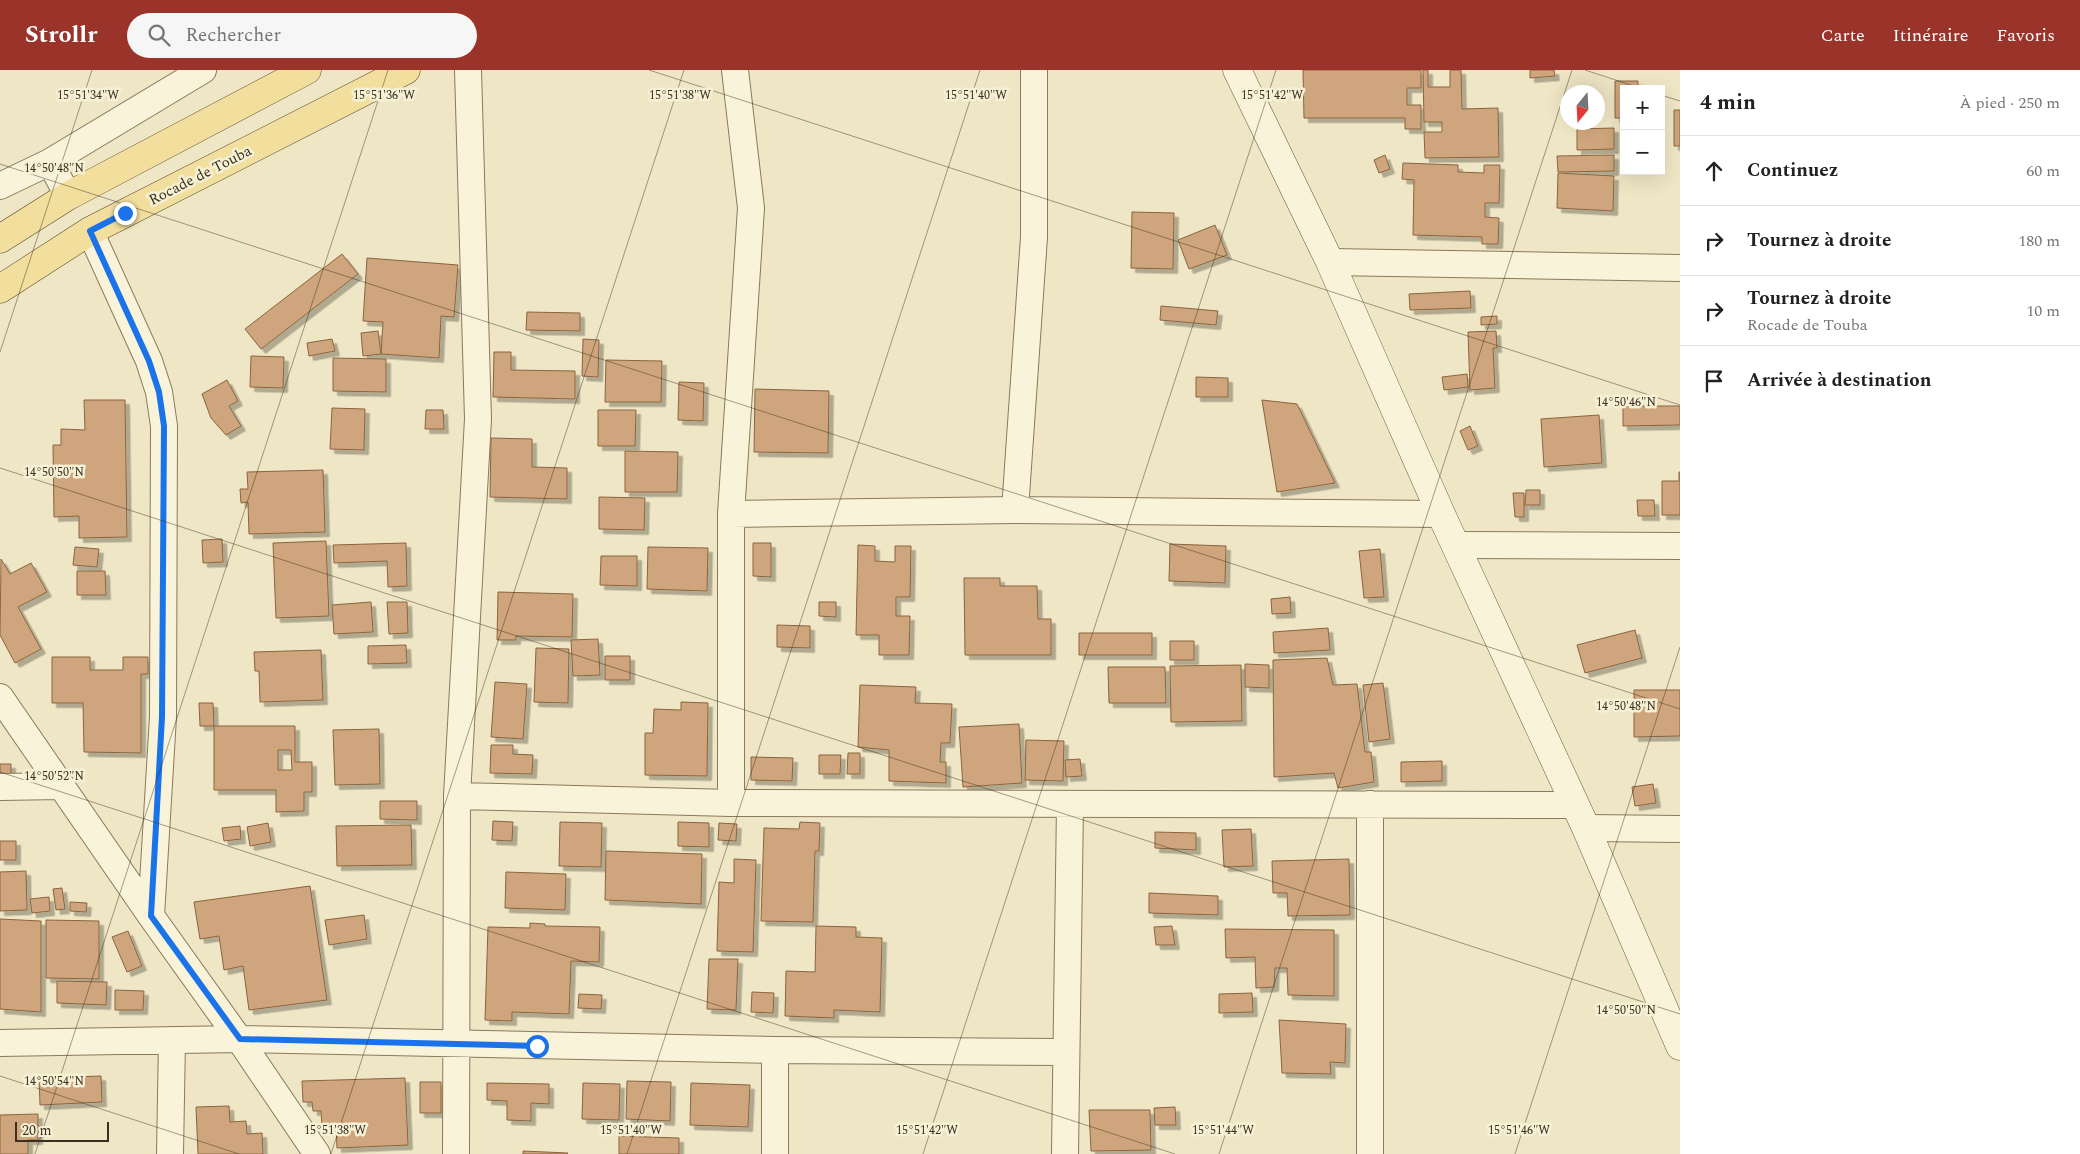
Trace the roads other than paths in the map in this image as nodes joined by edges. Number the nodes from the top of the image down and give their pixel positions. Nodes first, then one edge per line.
1 (203, 70) edge
2 (307, 70) edge
3 (406, 70) edge
4 (468, 70) edge
5 (734, 70) edge
6 (1034, 70) edge
7 (1237, 70) edge
8 (50, 162) junction
9 (0, 186) edge
10 (68, 196) junction
11 (90, 231) junction
12 (0, 239) edge
13 (1330, 262) junction
14 (1680, 268) edge
15 (0, 289) edge
16 (1015, 510) junction
17 (731, 514) junction
18 (1441, 514) junction
19 (1456, 545) junction
20 (1680, 546) edge
21 (0, 697) edge
22 (62, 786) junction
23 (0, 787) edge
24 (456, 796) junction
25 (731, 803) junction
26 (1070, 804) junction
27 (1370, 804) junction
28 (1580, 816) junction
29 (1680, 829) edge
30 (151, 916) junction
31 (240, 1039) junction
32 (172, 1040) junction
33 (0, 1044) edge
34 (457, 1045) junction
35 (1680, 1046) edge
36 (775, 1050) junction
37 (1066, 1052) junction
38 (170, 1154) edge
39 (317, 1154) edge
40 (456, 1154) edge
41 (775, 1154) edge
42 (1065, 1154) edge
43 (1370, 1154) edge

1 - 8 street
2 - 10 main road
3 - 11 main road, Rocade de Touba
4 - 24 street
5 - 17 street
6 - 16 street
7 - 13 main road
8 - 9 street
8 - 10 street
10 - 12 main road
11 - 15 main road, Rocade de Touba
11 - 30 street
13 - 14 street
13 - 18 main road
16 - 17 street
16 - 18 street
17 - 25 street
18 - 19 main road
19 - 20 street
19 - 28 main road
21 - 22 street
22 - 23 street
22 - 30 street
24 - 25 street
24 - 34 street
25 - 26 street
26 - 27 street
26 - 37 street
27 - 28 street
27 - 43 street
28 - 29 street
28 - 35 main road
30 - 31 street
31 - 32 street
31 - 34 street
31 - 39 street
32 - 33 street
32 - 38 street
34 - 36 street
34 - 40 street
36 - 37 street
36 - 41 street
37 - 42 street

